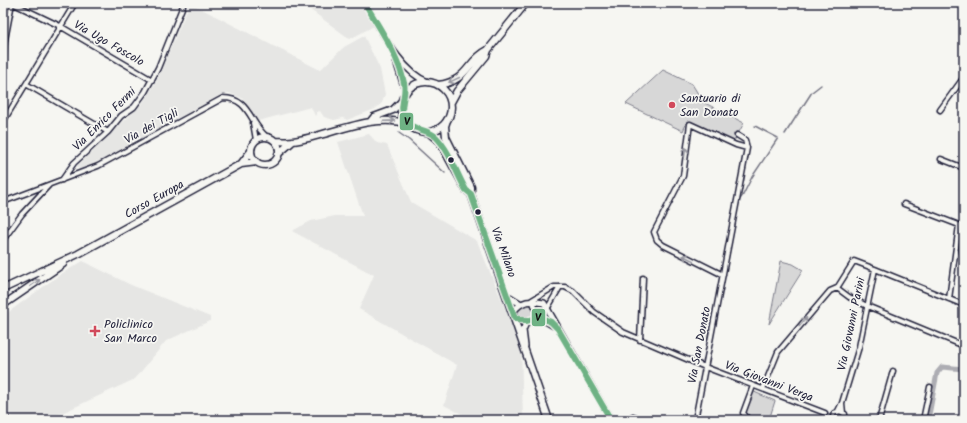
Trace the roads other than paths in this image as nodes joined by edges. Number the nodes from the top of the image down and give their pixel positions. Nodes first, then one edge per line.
1 (12, 3) edge
2 (76, 3) edge
3 (184, 3) edge
4 (365, 3) edge
5 (526, 3) edge
6 (60, 26) junction
7 (391, 46) junction
8 (488, 50) junction
9 (3, 64) edge
10 (964, 77) edge
11 (152, 80) junction
12 (428, 82) junction
13 (26, 84) junction
14 (438, 85) junction
15 (406, 93) junction
16 (402, 101) junction
17 (451, 102) junction
18 (940, 110) dead end
19 (447, 120) junction
20 (253, 121) junction
21 (3, 122) edge
22 (370, 122) junction
23 (409, 124) junction
24 (108, 132) junction
25 (428, 132) junction
26 (737, 135) dead end
27 (267, 137) junction
28 (256, 140) junction
29 (275, 141) junction
30 (293, 141) junction
31 (747, 148) junction
32 (251, 151) junction
33 (278, 154) junction
34 (941, 159) dead end
35 (257, 162) junction
36 (242, 164) junction
37 (964, 168) edge
38 (62, 180) junction
39 (49, 185) junction
40 (471, 194) junction
41 (3, 202) edge
42 (904, 204) dead end
43 (959, 225) junction
44 (964, 227) edge
45 (3, 240) edge
46 (78, 254) junction
47 (873, 271) junction
48 (723, 275) junction
49 (643, 278) dead end
50 (560, 287) junction
51 (837, 288) junction
52 (3, 289) edge
53 (540, 295) junction
54 (508, 296) junction
55 (949, 299) junction
56 (532, 300) junction
57 (544, 303) junction
58 (521, 304) junction
59 (964, 305) edge
60 (3, 306) edge
61 (867, 306) junction
62 (547, 309) junction
63 (514, 315) junction
64 (539, 317) junction
65 (527, 321) junction
66 (558, 329) junction
67 (640, 340) junction
68 (964, 346) edge
69 (525, 347) junction
70 (705, 367) junction
71 (893, 371) dead end
72 (753, 386) junction
73 (930, 387) dead end
74 (763, 389) junction
75 (842, 403) junction
76 (3, 412) edge
77 (836, 412) junction
78 (825, 413) junction
79 (843, 413) junction
80 (636, 417) dead end
81 (832, 419) edge
82 (7, 420) edge
83 (549, 420) edge
84 (611, 420) edge
85 (626, 420) edge
86 (695, 420) edge
87 (749, 420) edge
88 (845, 420) edge
89 (879, 420) edge
90 (922, 420) edge

1 - 6 street, Via Ugo Foscolo
1 - 9 street
2 - 6 street
3 - 11 street, Via Enrico Fermi
4 - 7 street
5 - 8 main road
6 - 11 street, Via Ugo Foscolo
6 - 13 street
7 - 12 street
7 - 15 street
8 -> 14 main road
8 - 17 main road
10 - 18 street
11 - 24 street, Via Enrico Fermi
12 - 14 main road
12 - 15 main road
13 - 21 street
13 - 24 street
14 - 17 main road
15 - 16 main road
16 - 22 main road
16 - 23 main road
17 - 19 main road
19 - 25 main road
19 - 40 main road, Via Milano
20 - 27 street, Via dei Tigli
20 - 28 street, Via dei Tigli
20 - 38 street, Via dei Tigli
22 -> 23 main road
22 - 30 main road, Corso Europa
23 - 25 main road
24 - 38 street, Via Enrico Fermi
25 - 40 main road, Via Milano
26 - 31 street
27 - 28 main road
27 - 29 main road, Corso Europa
28 - 32 main road, Corso Europa
29 - 30 main road, Corso Europa
29 - 33 main road
30 - 33 main road, Corso Europa
31 - 48 street, Via San Donato
48 -> 31 street
32 - 35 main road
32 - 36 main road, Corso Europa
33 - 35 main road, Corso Europa
34 - 37 street
35 - 36 main road, Corso Europa
36 - 46 main road, Corso Europa
38 - 39 street, Via dei Tigli
39 - 41 street, Via dei Tigli
39 - 45 street, Via dei Tigli
40 - 54 main road, Via Milano
42 - 43 street
43 - 44 street
43 - 55 street
46 - 52 main road, Corso Europa
60 -> 46 main road, Corso Europa
47 - 51 street
47 - 55 street
47 - 61 street, Via Giovanni Parini
48 - 70 street, Via San Donato
49 - 67 street
50 - 53 street
50 - 62 street
50 - 67 street, Via Giovanni Verga
51 - 61 street
74 -> 51 street
53 - 56 street
53 - 57 street
54 - 58 street
54 - 63 main road, Via Milano
55 - 59 street
56 - 57 street
56 - 58 street
56 - 64 street
57 - 62 street
58 - 63 street
61 - 68 street
61 - 75 street, Via Giovanni Parini
62 - 64 street
62 - 66 street
63 - 65 street
63 - 69 main road, Via Milano
64 - 65 street
64 - 66 street
65 - 69 street
66 - 84 street
67 - 70 street, Via Giovanni Verga
69 - 83 main road, Via Milano
70 - 72 street, Via Giovanni Verga
70 - 86 street, Via San Donato
71 - 89 street
72 - 74 street, Via Giovanni Verga
72 - 87 street
73 - 90 street
74 - 78 street, Via Giovanni Verga
75 - 77 street, Via Giovanni Parini
75 - 79 street, Via Giovanni Parini
76 - 82 street
77 - 78 street, Via Giovanni Verga
77 - 79 street
77 - 81 street, Via Giovanni Parini
78 - 81 street, Via Giovanni Verga
79 - 88 street, Via Giovanni Parini
80 - 85 street

